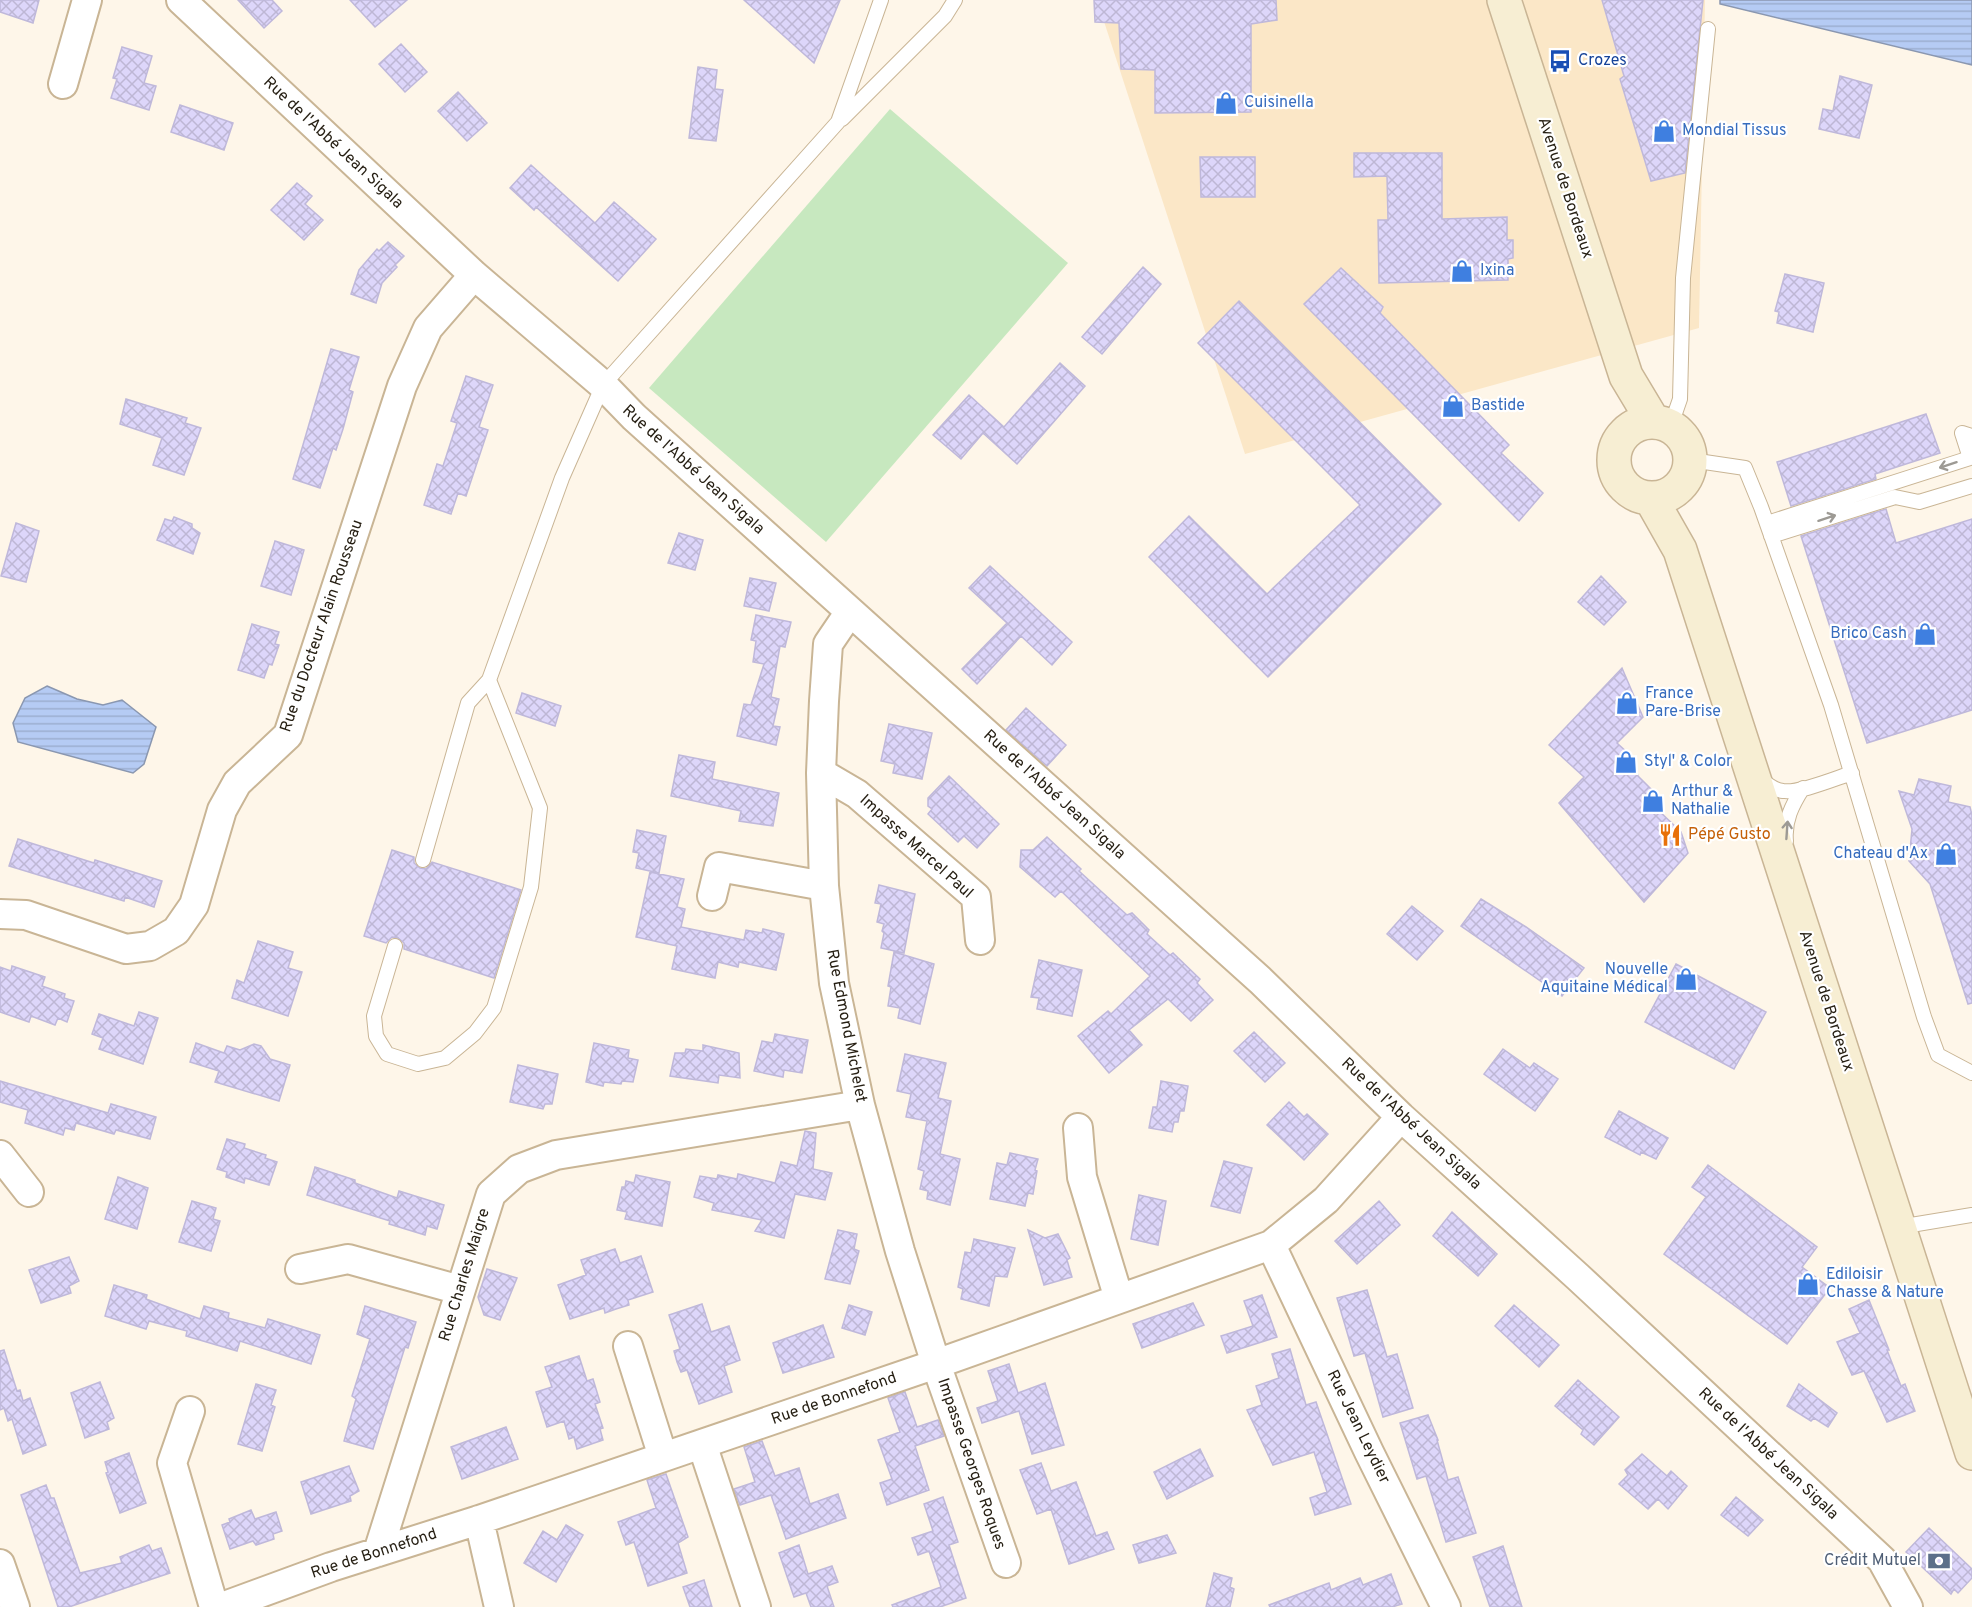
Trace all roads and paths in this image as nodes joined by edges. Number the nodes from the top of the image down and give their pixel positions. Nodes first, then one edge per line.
1 (87, 0) edge
2 (181, 0) edge
3 (881, 0) edge
4 (955, 0) edge
5 (1504, 0) edge
6 (1708, 29) dead end
7 (63, 84) dead end
8 (838, 122) junction
9 (474, 275) junction
10 (1626, 376) junction
11 (603, 386) junction
12 (1662, 423) junction
13 (1972, 436) edge
14 (1619, 440) junction
15 (1689, 468) junction
16 (1972, 486) edge
17 (1651, 499) junction
18 (1769, 530) junction
19 (1680, 550) junction
20 (849, 613) junction
21 (489, 680) junction
22 (1750, 767) junction
23 (1852, 772) junction
24 (821, 773) junction
25 (1803, 788) junction
26 (423, 860) dead end
27 (824, 886) junction
28 (712, 896) dead end
29 (1795, 908) junction
30 (0, 914) edge
31 (980, 940) dead end
32 (395, 946) dead end
33 (1972, 1073) edge
34 (860, 1105) junction
35 (1401, 1117) junction
36 (1078, 1128) dead end
37 (0, 1155) edge
38 (29, 1192) dead end
39 (1972, 1215) edge
40 (1899, 1227) junction
41 (1272, 1245) junction
42 (300, 1269) dead end
43 (460, 1290) junction
44 (1119, 1299) junction
45 (628, 1346) dead end
46 (936, 1364) junction
47 (190, 1411) dead end
48 (702, 1444) junction
49 (1972, 1453) edge
50 (663, 1457) junction
51 (480, 1520) junction
52 (378, 1552) junction
53 (1006, 1563) dead end
54 (0, 1564) edge
55 (15, 1607) edge
56 (214, 1607) edge
57 (222, 1607) edge
58 (499, 1607) edge
59 (756, 1607) edge
60 (1446, 1607) edge
61 (1908, 1607) edge

1 - 7 street
2 - 9 street, Rue de l'Abbé Jean Sigala
3 - 8 lane
4 - 8 lane
5 - 10 main road, Avenue de Bordeaux
6 - 12 lane
8 - 11 lane
9 - 11 street, Rue de l'Abbé Jean Sigala
9 - 30 street, Rue du Docteur Alain Rousseau
10 - 12 main road, Avenue de Bordeaux
10 - 14 main road, Avenue de Bordeaux
11 - 20 street, Rue de l'Abbé Jean Sigala
11 - 21 lane
12 - 14 main road
12 - 15 main road, Avenue de Bordeaux
13 -> 18 lane
14 - 17 main road, Avenue de Bordeaux
15 - 17 main road
15 - 18 lane
15 - 19 main road, Avenue de Bordeaux
18 -> 16 lane
17 - 19 main road, Avenue de Bordeaux
18 - 23 lane
19 - 22 main road, Avenue de Bordeaux
20 - 24 street, Rue Edmond Michelet
20 - 35 street, Rue de l'Abbé Jean Sigala
21 - 26 lane
21 - 32 lane
22 - 25 lane
22 - 29 main road, Avenue de Bordeaux
23 - 25 lane
23 - 33 lane
24 - 27 street, Rue Edmond Michelet
24 - 31 street, Impasse Marcel Paul
29 -> 25 lane
27 - 28 street
27 - 34 street, Rue Edmond Michelet
29 - 40 main road, Avenue de Bordeaux
34 - 43 street, Rue Charles Maigre
34 - 46 street, Rue Edmond Michelet
35 - 41 street, Rue de Bonnefond
35 - 61 street, Rue de l'Abbé Jean Sigala
36 - 44 street
37 - 38 street
39 - 40 lane
40 - 49 main road, Avenue de Bordeaux
41 - 44 street, Rue de Bonnefond
41 - 60 street, Rue Jean Leydier
42 - 43 street
43 - 52 street, Rue Charles Maigre
44 - 46 street, Rue de Bonnefond
45 - 50 street
46 - 48 street, Rue de Bonnefond
46 - 53 street, Impasse Georges Roques
47 - 56 street
48 - 50 street, Rue de Bonnefond
48 - 59 street
50 - 51 street, Rue de Bonnefond
51 - 52 street, Rue de Bonnefond
51 - 58 street
52 - 57 street, Rue de Bonnefond
54 - 55 street

